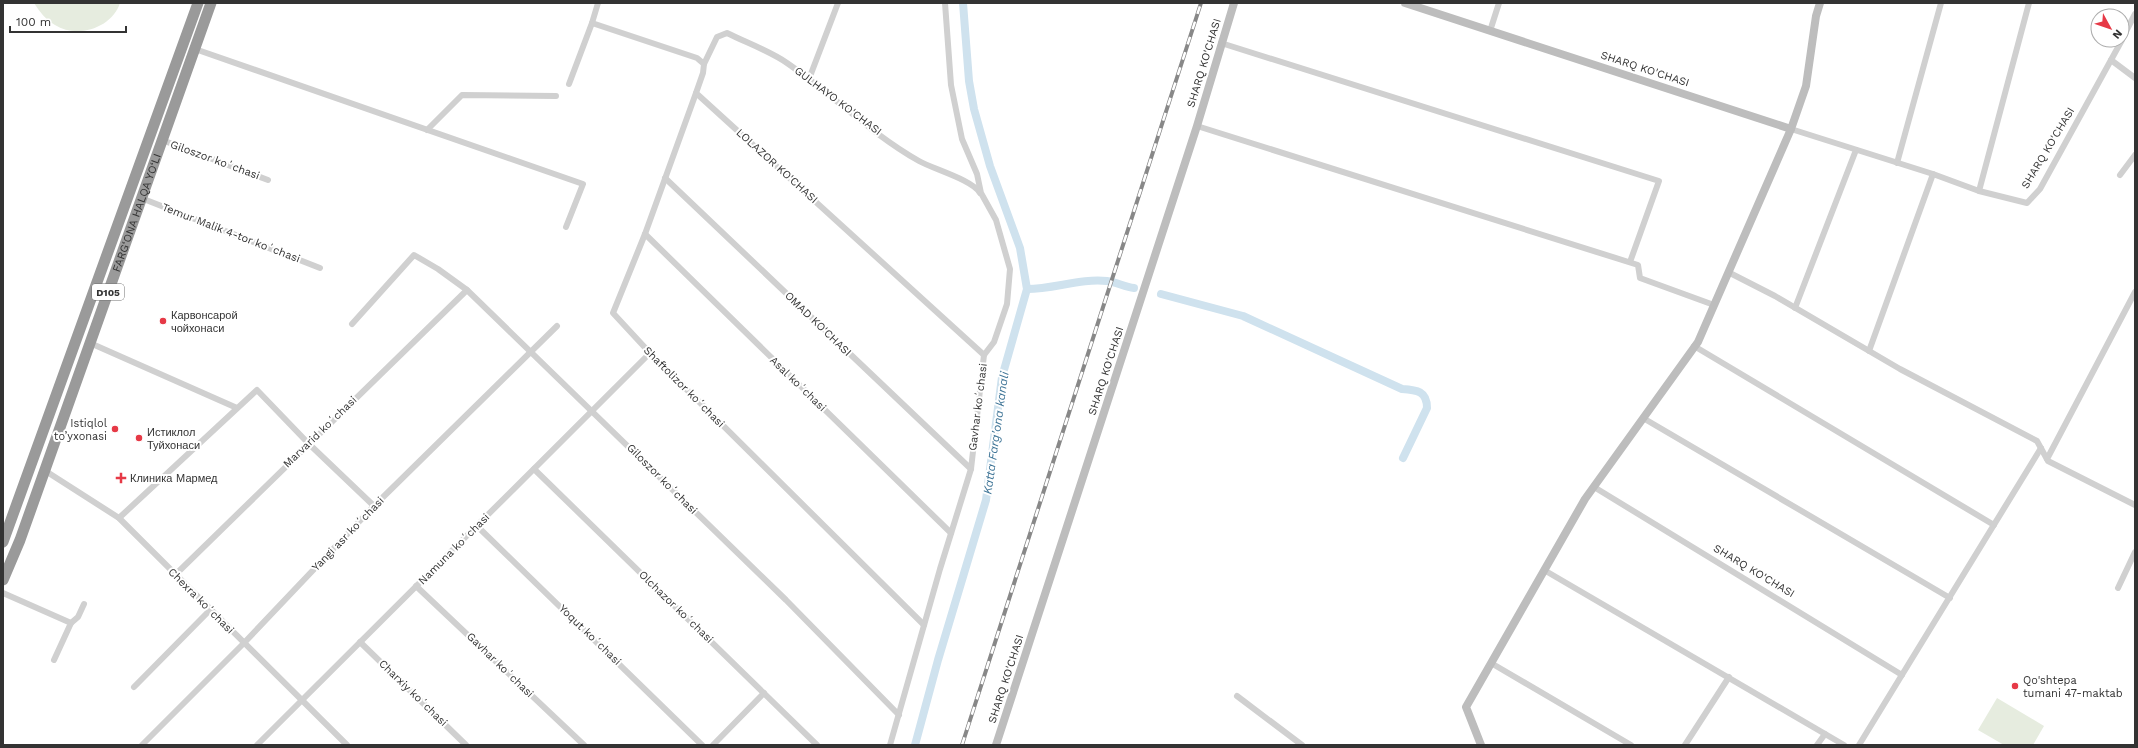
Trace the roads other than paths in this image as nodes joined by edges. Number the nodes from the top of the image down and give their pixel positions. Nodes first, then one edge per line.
1 (198, 3) edge
2 (211, 3) edge
3 (598, 3) edge
4 (838, 3) edge
5 (945, 3) edge
6 (1234, 3) edge
7 (1405, 3) edge
8 (1499, 3) edge
9 (1820, 3) edge
10 (1941, 3) edge
11 (2028, 3) edge
12 (2135, 14) edge
13 (592, 23) junction
14 (2130, 24) edge
15 (1490, 31) junction
16 (1221, 43) junction
17 (2118, 48) edge
18 (195, 49) junction
19 (2112, 60) junction
20 (704, 64) junction
21 (2135, 78) edge
22 (808, 79) junction
23 (569, 84) dead end
24 (696, 93) junction
25 (556, 96) dead end
26 (162, 104) junction
27 (174, 107) junction
28 (1197, 126) junction
29 (1791, 129) junction
30 (427, 130) junction
31 (162, 140) junction
32 (1856, 150) junction
33 (2135, 155) edge
34 (1897, 163) junction
35 (1933, 174) junction
36 (2120, 175) dead end
37 (665, 178) junction
38 (268, 180) dead end
39 (1979, 191) junction
40 (981, 193) junction
41 (141, 198) junction
42 (566, 228) dead end
43 (645, 234) junction
44 (1630, 262) junction
45 (320, 268) dead end
46 (1728, 272) junction
47 (467, 290) junction
48 (2135, 292) edge
49 (1714, 305) junction
50 (1795, 308) junction
51 (352, 324) dead end
52 (557, 326) dead end
53 (90, 342) junction
54 (1694, 346) junction
55 (1869, 351) junction
56 (532, 353) junction
57 (650, 353) junction
58 (984, 355) junction
59 (237, 408) junction
60 (591, 409) junction
61 (1643, 418) junction
62 (308, 443) junction
63 (2041, 448) junction
64 (2047, 459) junction
65 (534, 469) junction
66 (970, 469) junction
67 (44, 470) junction
68 (1594, 487) junction
69 (2135, 505) edge
70 (374, 506) junction
71 (119, 518) junction
72 (1994, 525) junction
73 (477, 526) junction
74 (951, 533) junction
75 (3, 542) edge
76 (2135, 552) edge
77 (1544, 570) junction
78 (175, 575) junction
79 (3, 580) edge
80 (416, 586) junction
81 (2118, 588) dead end
82 (3, 593) edge
83 (1950, 598) junction
84 (84, 604) dead end
85 (210, 610) junction
86 (71, 623) junction
87 (924, 625) junction
88 (360, 642) junction
89 (244, 643) junction
90 (54, 660) dead end
91 (1491, 663) junction
92 (1902, 675) junction
93 (1729, 677) junction
94 (134, 687) dead end
95 (764, 693) junction
96 (1238, 696) dead end
97 (301, 701) junction
98 (899, 715) junction
99 (1825, 734) junction
100 (142, 745) edge
101 (257, 745) edge
102 (347, 745) edge
103 (466, 745) edge
104 (584, 745) edge
105 (702, 745) edge
106 (713, 745) edge
107 (817, 745) edge
108 (890, 745) edge
109 (996, 745) edge
110 (1302, 745) edge
111 (1481, 745) edge
112 (1631, 745) edge
113 (1685, 745) edge
114 (1817, 745) edge
115 (1844, 745) edge
116 (1859, 745) edge

1 - 26 highway, FARG‘ONA HALQA YO‘LI / D105
2 - 18 highway, FARG‘ONA HALQA YO‘LI / D105
3 - 13 street
4 - 22 street
5 - 40 street, Gavhar koʻchasi
6 - 16 main road, SHARQ KO'CHASI
7 - 15 main road, SHARQ KO'CHASI
8 - 15 street
9 - 29 main road
10 - 34 street
11 - 39 street
12 - 14 street
13 - 20 street
13 - 23 street
15 - 29 main road, SHARQ KO'CHASI
16 - 28 main road, SHARQ KO'CHASI
16 - 44 street
17 - 19 street
18 - 27 highway, FARG‘ONA HALQA YO‘LI / D105
18 - 30 street
19 - 21 street
19 - 39 street, SHARQ KO'CHASI
20 - 22 street, GULHAYO KO'CHASI
20 - 24 street
22 - 40 street, GULHAYO KO'CHASI
24 - 37 street, Shaftolizor koʻchasi
24 - 58 street, LOLAZOR KO'CHASI
25 - 30 street
26 - 27 highway
26 - 75 highway, FARG‘ONA HALQA YO‘LI / D105
27 - 31 highway, FARG‘ONA HALQA YO‘LI / D105
28 - 44 street
28 - 109 main road, SHARQ KO'CHASI
29 - 32 street, SHARQ KO'CHASI
29 - 46 main road
30 - 42 street
31 - 38 street, Giloszor koʻchasi
31 - 41 highway, FARG‘ONA HALQA YO‘LI / D105
32 - 34 street, SHARQ KO'CHASI
32 - 50 street
33 - 36 street
34 - 35 street, SHARQ KO'CHASI
35 - 39 street, SHARQ KO'CHASI
35 - 55 street
37 - 43 street, Shaftolizor koʻchasi
37 - 66 street, OMAD KO'CHASI
40 - 58 street, Gavhar koʻchasi
41 - 45 street, Temur Malik 4-tor koʻchasi
41 - 53 highway, FARG‘ONA HALQA YO‘LI / D105
43 - 57 street, Shaftolizor koʻchasi
43 - 74 street, Asal koʻchasi
44 - 49 street
46 - 49 main road
46 - 50 street
47 - 51 street, Giloszor koʻchasi
47 - 56 street, Giloszor koʻchasi
47 - 62 street, Marvarid koʻchasi
48 - 64 street
49 - 54 main road
50 - 55 street
52 - 56 street, Yangi asr koʻchasi
53 - 59 street
53 - 67 highway, FARG‘ONA HALQA YO‘LI / D105
54 - 61 main road
54 - 72 street
55 - 63 street
56 - 60 street, Giloszor koʻchasi
56 - 70 street, Yangi asr koʻchasi
57 - 60 street, Namuna koʻchasi
57 - 87 street, Shaftolizor koʻchasi
58 - 66 street, Gavhar koʻchasi
59 - 62 street
59 - 71 street
60 - 65 street, Namuna koʻchasi
60 - 98 street, Giloszor koʻchasi
61 - 68 main road
61 - 83 street
62 - 70 street
62 - 78 street, Marvarid koʻchasi
63 - 64 street
63 - 72 street
64 - 69 street
65 - 73 street, Namuna koʻchasi
65 - 95 street, Olchazor koʻchasi
66 - 74 street, Gavhar koʻchasi
67 - 71 street, Chexra koʻchasi
67 - 79 highway, FARG‘ONA HALQA YO‘LI / D105
68 - 77 main road
68 - 92 street, SHARQ KO'CHASI
70 - 89 street, Yangi asr koʻchasi
71 - 78 street, Chexra koʻchasi
72 - 83 street
73 - 80 street, Namuna koʻchasi
73 - 105 street, Yoqut koʻchasi
74 - 87 street, Gavhar koʻchasi
76 - 81 street
77 - 91 main road
77 - 93 street
78 - 85 street, Chexra koʻchasi
80 - 88 street, Namuna koʻchasi
80 - 104 street, Gavhar koʻchasi
82 - 86 street
83 - 92 street
84 - 86 street
85 - 89 street, Chexra koʻchasi
85 - 94 street
86 - 90 street
87 - 98 street, Gavhar koʻchasi
88 - 97 street, Namuna koʻchasi
88 - 103 street, Charxiy koʻchasi
89 - 97 street, Chexra koʻchasi
89 - 100 street, Yangi asr koʻchasi
91 - 111 main road
91 - 112 street
92 - 116 street
93 - 99 street
93 - 113 street
95 - 106 street
95 - 107 street, Olchazor koʻchasi
96 - 110 street
97 - 101 street, Namuna koʻchasi
97 - 102 street, Chexra koʻchasi
98 - 108 street, Gavhar koʻchasi
99 - 114 street
99 - 115 street

